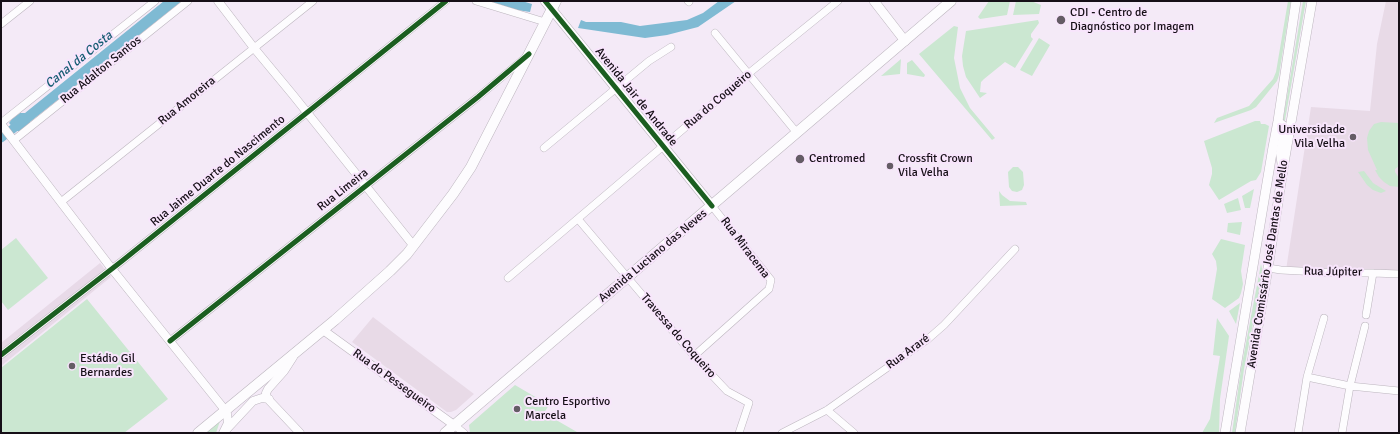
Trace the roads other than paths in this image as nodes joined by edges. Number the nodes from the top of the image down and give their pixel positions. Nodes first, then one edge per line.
1 (30, 1) edge
2 (155, 1) edge
3 (188, 1) edge
4 (218, 1) edge
5 (314, 1) edge
6 (446, 1) edge
7 (476, 1) edge
8 (545, 1) edge
9 (838, 1) edge
10 (874, 1) edge
11 (951, 1) edge
12 (1296, 1) edge
13 (1312, 1) edge
14 (554, 5) edge
15 (545, 22) junction
16 (1, 24) edge
17 (715, 33) dead end
18 (905, 41) junction
19 (670, 47) dead end
20 (254, 48) junction
21 (529, 54) junction
22 (748, 74) junction
23 (616, 88) junction
24 (306, 113) junction
25 (1278, 121) junction
26 (2, 124) edge
27 (797, 133) junction
28 (13, 139) junction
29 (664, 146) junction
30 (544, 148) dead end
31 (1283, 170) junction
32 (365, 186) junction
33 (61, 202) junction
34 (712, 206) junction
35 (578, 219) junction
36 (413, 246) junction
37 (1015, 249) dead end
38 (112, 268) junction
39 (1268, 268) junction
40 (1373, 272) junction
41 (1399, 274) edge
42 (628, 277) junction
43 (508, 278) dead end
44 (1366, 315) dead end
45 (1324, 318) dead end
46 (1365, 326) dead end
47 (323, 330) junction
48 (170, 341) junction
49 (295, 353) junction
50 (1, 355) edge
51 (694, 356) junction
52 (1306, 377) junction
53 (1350, 386) junction
54 (1399, 392) edge
55 (269, 399) junction
56 (225, 410) junction
57 (827, 410) junction
58 (454, 425) junction
59 (198, 433) edge
60 (223, 433) edge
61 (300, 433) edge
62 (445, 433) edge
63 (464, 433) edge
64 (739, 433) edge
65 (782, 433) edge
66 (854, 433) edge
67 (1226, 433) edge
68 (1240, 433) edge
69 (1298, 433) edge
70 (1342, 433) edge

1 - 16 street
2 - 26 street
3 - 28 street, Rua Adalton Santos
4 - 20 street
5 - 20 street, Rua Amoreira
6 - 24 street, Rua Jaime Duarte do Nascimento
7 - 15 street
8 - 14 main road, Avenida Jair de Andrade
9 - 22 street, Rua do Coqueiro
10 - 18 main road
11 - 18 main road, Avenida Luciano das Neves
12 - 25 main road, Avenida Comissário José Dantas de Mello
13 - 31 main road, Avenida Comissário José Dantas de Mello
14 - 15 main road
14 - 23 main road, Avenida Jair de Andrade
15 - 21 main road
17 - 22 street
18 - 27 main road, Avenida Luciano das Neves
19 - 23 street
20 - 24 street
20 - 33 street, Rua Amoreira
21 - 32 street, Rua Limeira
21 - 36 main road
22 - 27 street
22 - 29 street, Rua do Coqueiro
23 - 29 main road, Avenida Jair de Andrade
23 - 30 street
24 - 32 street
24 - 38 street, Rua Jaime Duarte do Nascimento
25 - 31 street
25 - 67 main road, Avenida Comissário José Dantas de Mello
26 - 28 street
27 - 34 main road, Avenida Luciano das Neves
28 - 33 street
29 - 34 main road, Avenida Jair de Andrade
29 - 35 street, Rua do Coqueiro
31 - 39 main road, Avenida Comissário José Dantas de Mello
32 - 36 street
32 - 48 street, Rua Limeira
33 - 38 street
34 - 42 main road, Avenida Luciano das Neves
34 - 51 street, Rua Miracema
35 - 42 street, Travessa do Coqueiro
35 - 43 street, Rua do Coqueiro
36 - 47 main road
37 - 57 street, Rua Araré
38 - 48 street
38 - 50 street, Rua Jaime Duarte do Nascimento
39 - 40 street, Rua Júpiter
39 - 68 main road, Avenida Comissário José Dantas de Mello
40 - 41 street, Rua Júpiter
40 - 44 street
42 - 51 street, Travessa do Coqueiro
42 - 58 main road, Avenida Luciano das Neves
45 - 52 street
46 - 53 street
47 - 49 main road
47 - 58 street, Rua do Pessegueiro
48 - 56 street
49 - 55 street
49 - 56 main road
51 - 64 street, Travessa do Coqueiro
52 - 53 street
52 - 69 street
53 - 54 street
53 - 70 street
55 - 60 street
55 - 61 street
56 - 59 main road
56 - 60 street
57 - 65 street, Rua Araré
57 - 66 street
58 - 62 main road, Avenida Luciano das Neves
58 - 63 street, Rua do Pessegueiro

